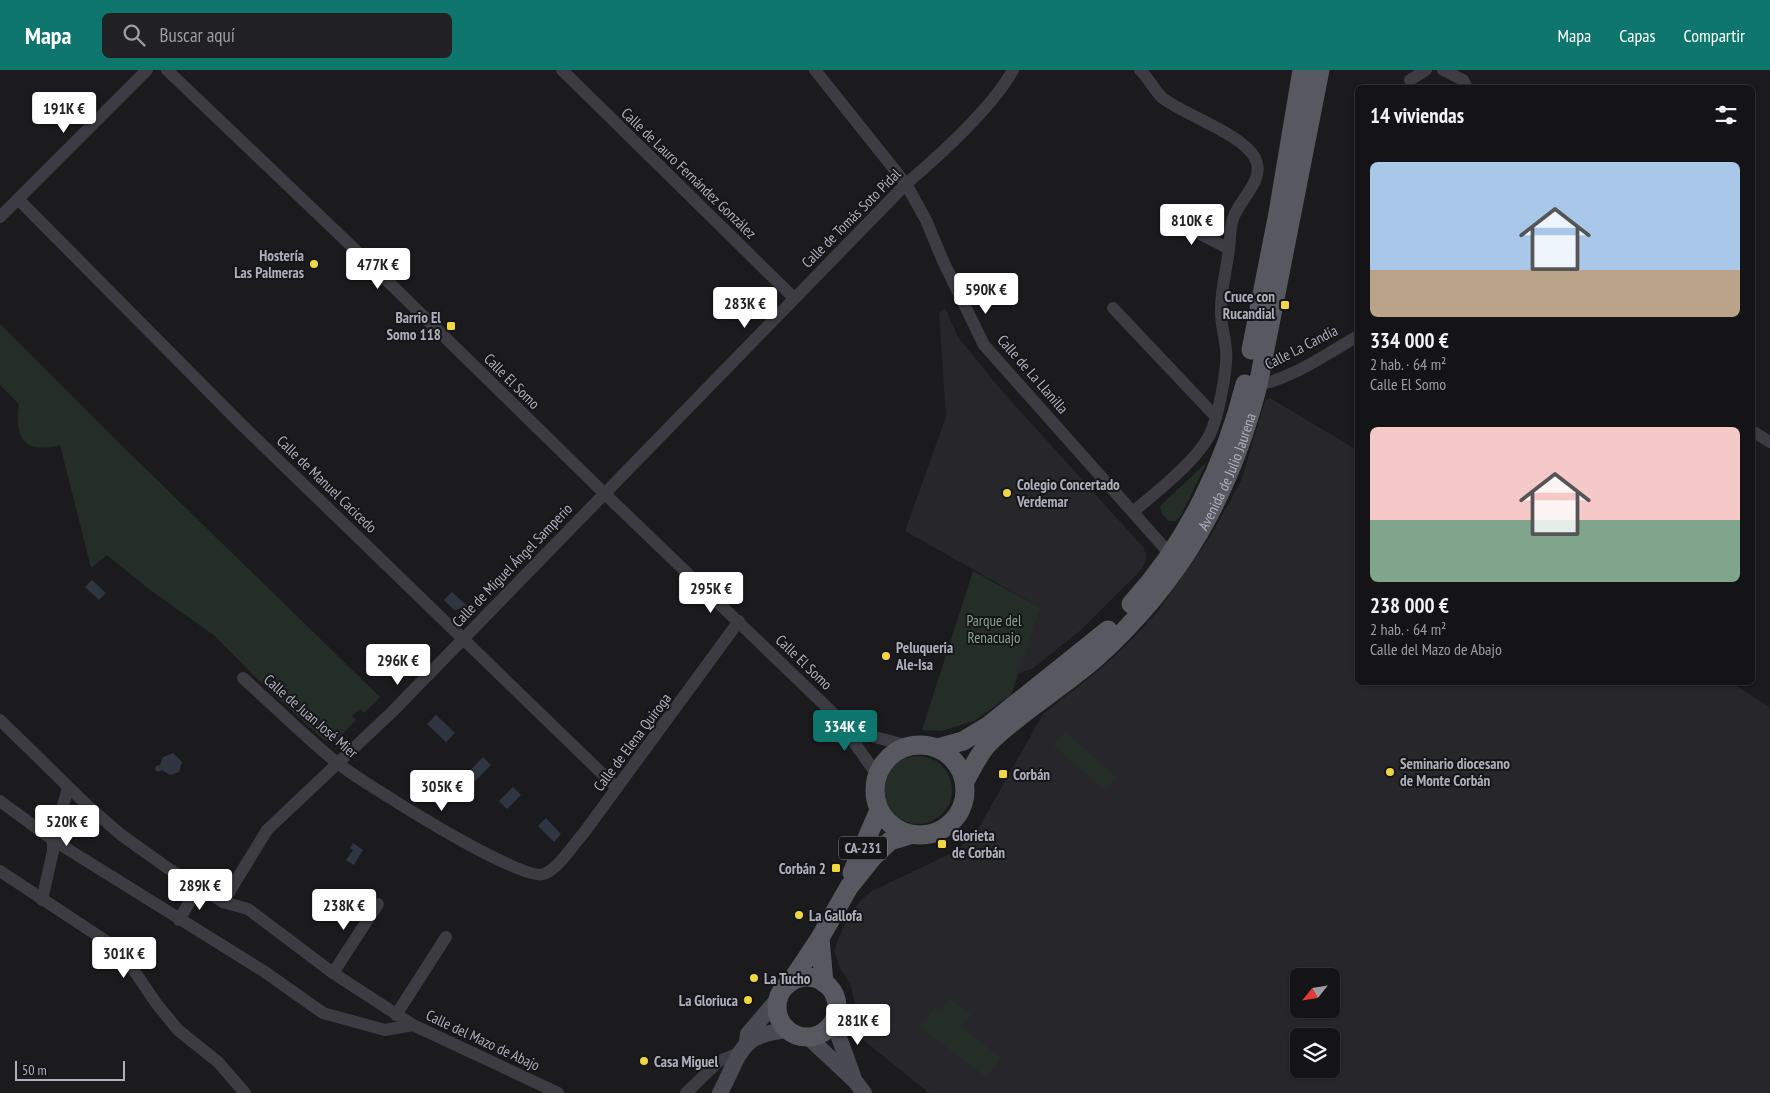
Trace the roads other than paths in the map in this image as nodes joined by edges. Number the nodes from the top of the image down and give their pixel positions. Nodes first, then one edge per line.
1 (146, 70) edge
2 (167, 70) edge
3 (562, 70) edge
4 (815, 70) edge
5 (1013, 70) edge
6 (1140, 70) edge
7 (1302, 70) edge
8 (1320, 70) edge
9 (1426, 70) edge
10 (1444, 70) edge
11 (1410, 80) dead end
12 (1466, 85) edge
13 (906, 184) junction
14 (18, 200) junction
15 (0, 217) edge
16 (1168, 217) dead end
17 (1229, 249) junction
18 (794, 298) junction
19 (1113, 308) dead end
20 (1355, 338) edge
21 (1258, 385) junction
22 (1216, 417) junction
23 (1755, 434) edge
24 (1770, 442) edge
25 (605, 494) junction
26 (1133, 512) junction
27 (1170, 554) junction
28 (739, 621) junction
29 (464, 638) junction
30 (243, 678) dead end
31 (835, 715) junction
32 (0, 720) edge
33 (909, 746) junction
34 (938, 748) junction
35 (338, 763) junction
36 (877, 775) junction
37 (964, 782) junction
38 (68, 788) junction
39 (617, 788) junction
40 (0, 801) edge
41 (879, 810) junction
42 (910, 835) junction
43 (53, 840) junction
44 (0, 871) edge
45 (543, 875) joint
46 (198, 887) junction
47 (849, 887) junction
48 (42, 900) junction
49 (223, 902) junction
50 (378, 904) dead end
51 (179, 920) junction
52 (446, 937) dead end
53 (820, 938) junction
54 (333, 973) junction
55 (792, 980) junction
56 (824, 983) junction
57 (778, 999) junction
58 (396, 1015) junction
59 (833, 1021) junction
60 (413, 1025) junction
61 (789, 1030) junction
62 (808, 1037) junction
63 (743, 1047) junction
64 (860, 1087) edge
65 (245, 1093) edge
66 (558, 1093) edge
67 (686, 1093) edge
68 (720, 1093) edge

1 - 14 street
2 - 25 street, Calle El Somo
3 - 18 street, Calle de Lauro Fernández González
4 - 13 street, Calle de La Llanilla
5 - 13 street, Calle de Tomás Soto Pidal
6 - 17 street
7 - 27 main road, Avenida de Julio Jaurena
8 - 21 main road, Avenida de Julio Jaurena
9 - 11 street
10 - 12 street
13 - 18 street, Calle de Tomás Soto Pidal
13 - 26 street, Calle de La Llanilla
14 - 15 street
14 - 29 street, Calle de Manuel Cacicedo
16 - 17 street
17 - 22 street
18 - 25 street, Calle de Tomás Soto Pidal
19 - 22 street
20 - 21 street, Calle La Candía
21 - 37 main road, Avenida de Julio Jaurena
22 - 26 street
23 - 24 street
25 - 28 street, Calle El Somo
25 - 29 street, Calle de Miguel Ángel Samperio
26 - 27 street, Calle de La Llanilla
27 - 34 main road, Avenida de Julio Jaurena
28 - 31 street, Calle El Somo
28 - 39 street, Calle de Elena Quiroga
29 - 35 street, Calle de Miguel Ángel Samperio
29 - 39 street, Calle de Manuel Cacicedo
30 - 35 street, Calle de Juan José Mier
31 - 33 street, Calle El Somo
31 - 36 street, Calle El Somo
32 - 38 street, Calle del Mazo de Abajo
33 - 34 main road
33 - 36 main road
34 - 37 main road
35 - 45 street, Calle de Juan José Mier
35 - 49 street, Calle de Miguel Ángel Samperio
36 - 41 main road
37 - 42 main road
38 - 43 street
38 - 46 street, Calle del Mazo de Abajo
39 - 45 street, Calle de Elena Quiroga
40 - 43 street
41 - 42 main road
41 - 47 main road, CA-231
42 - 47 main road, CA-231
43 - 48 street
43 - 51 street
44 - 48 street
46 - 49 street, Calle del Mazo de Abajo
46 - 51 street
47 - 53 main road, CA-231
48 - 65 street
49 - 54 street, Calle del Mazo de Abajo
50 - 54 street
51 - 60 street
52 - 58 street
53 - 55 main road, CA-231
53 - 56 main road
54 - 58 street, Calle del Mazo de Abajo
55 - 56 main road
55 - 57 main road, CA-231
56 - 59 main road
57 - 61 main road
57 - 63 main road
58 - 60 street, Calle del Mazo de Abajo
59 - 62 main road
59 - 64 main road
60 - 66 street, Calle del Mazo de Abajo
61 - 62 main road
61 - 63 main road
62 - 64 main road
63 - 67 street
63 - 68 main road

